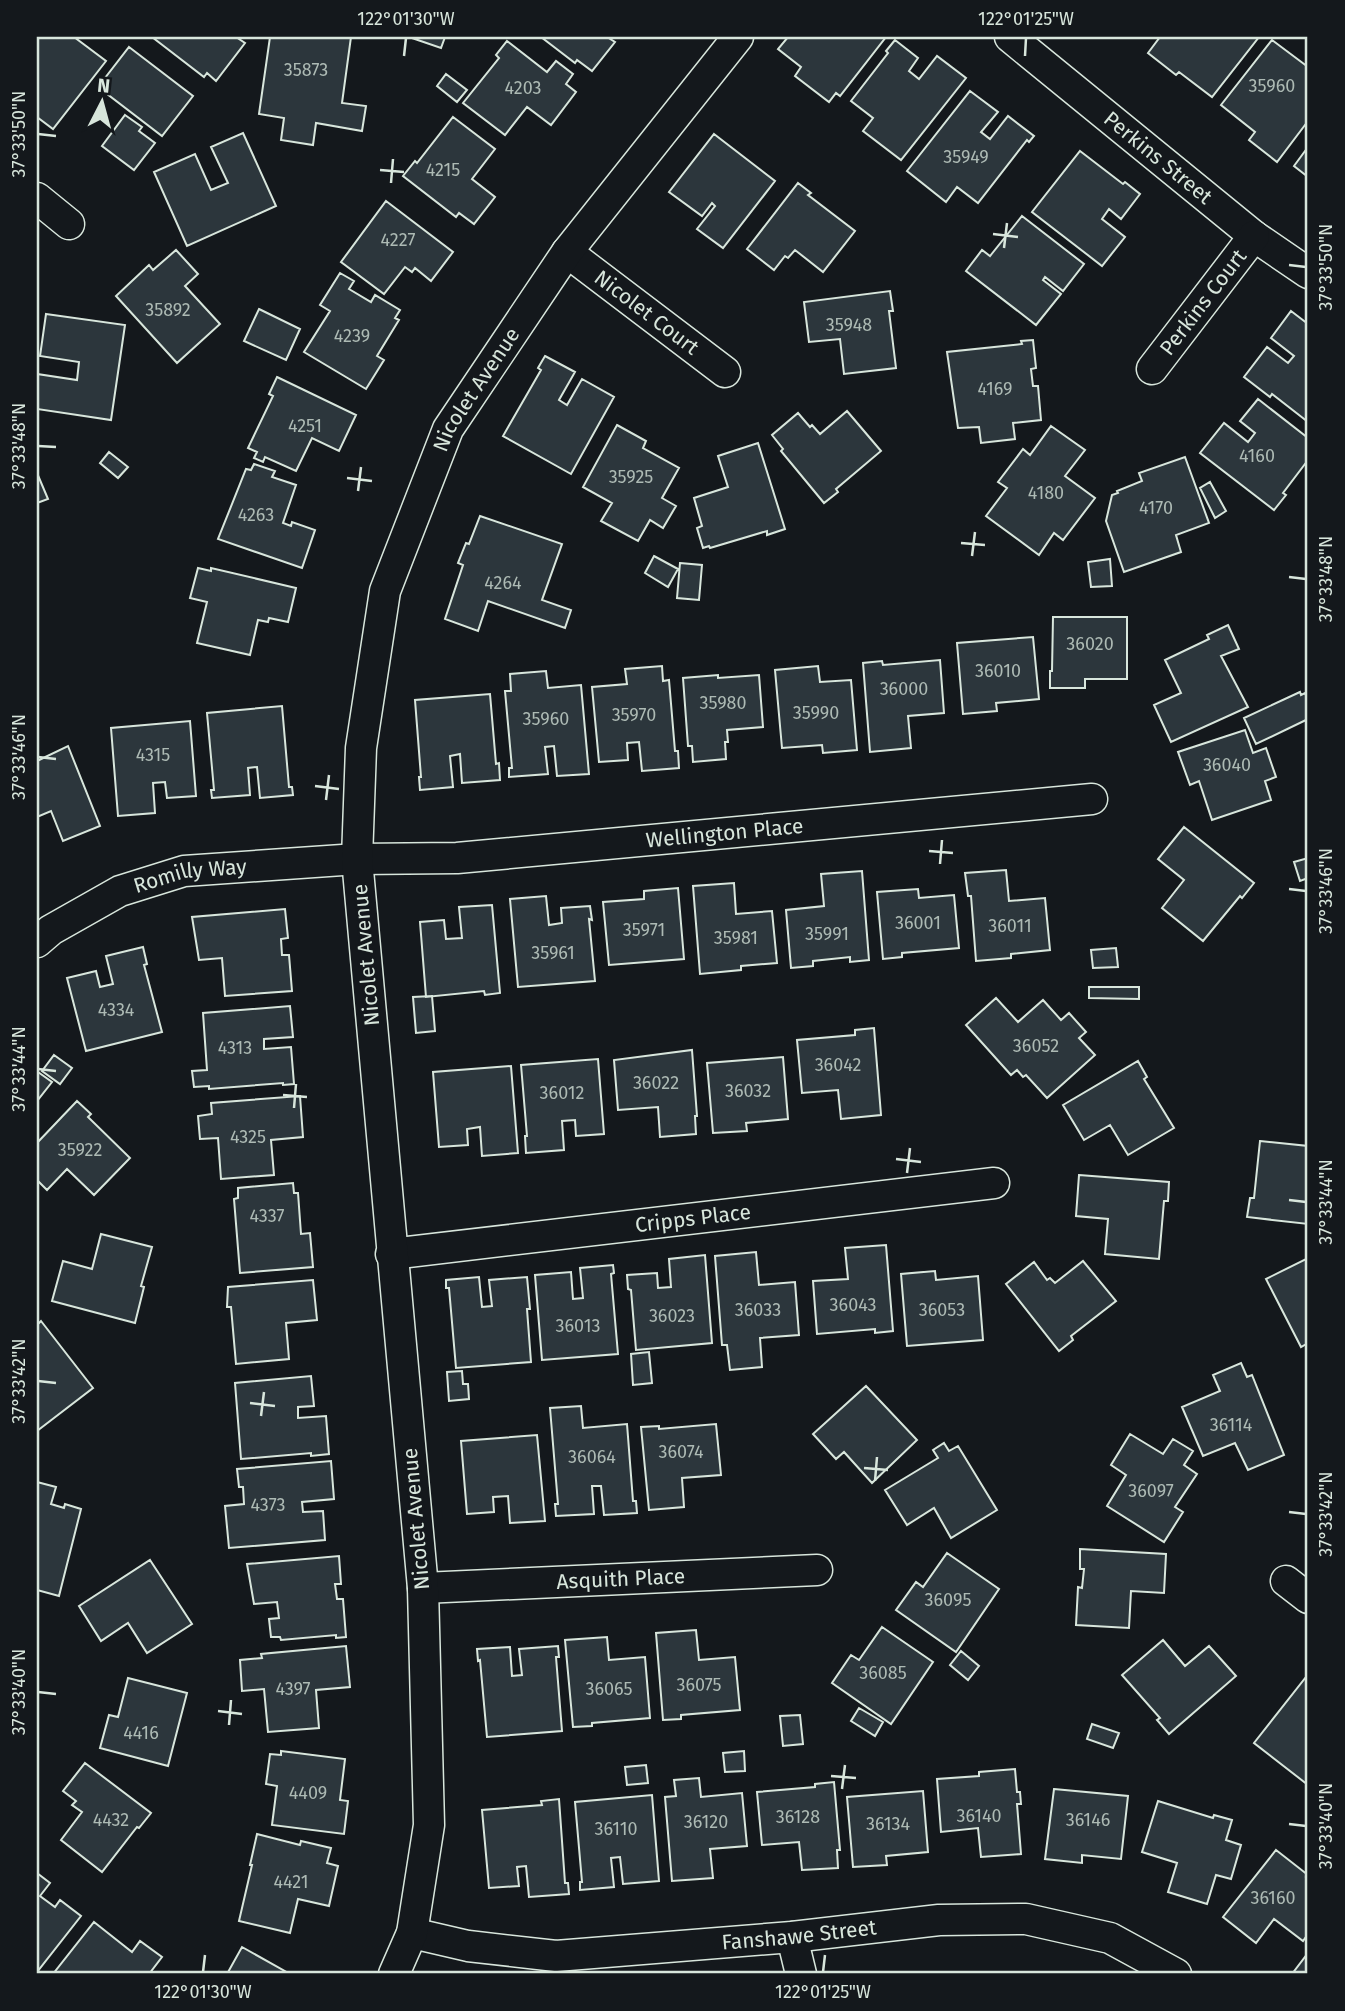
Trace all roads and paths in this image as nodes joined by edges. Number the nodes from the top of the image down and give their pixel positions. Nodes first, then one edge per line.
1 (738, 37) edge
2 (1010, 37) edge
3 (37, 198) edge
4 (69, 224) dead end
5 (1254, 236) junction
6 (567, 252) junction
7 (1308, 273) edge
8 (1152, 369) dead end
9 (725, 372) dead end
10 (1092, 799) dead end
11 (357, 859) junction
12 (37, 942) edge
13 (994, 1183) dead end
14 (391, 1254) junction
15 (817, 1570) dead end
16 (423, 1588) junction
17 (412, 1933) junction
18 (792, 1937) junction
19 (394, 1974) edge
20 (801, 1974) edge
21 (1176, 1974) edge

1 - 6 street, Nicolet Avenue
2 - 5 street, Perkins Street
3 - 4 street
5 - 7 street, Perkins Street
5 - 8 street, Perkins Court
6 - 9 street, Nicolet Court
6 - 11 street, Nicolet Avenue
10 - 11 street, Wellington Place
11 - 12 street, Romilly Way
11 - 14 street, Nicolet Avenue
13 - 14 street, Cripps Place
14 - 16 street, Nicolet Avenue
15 - 16 street, Asquith Place
16 - 17 street, Nicolet Avenue
17 - 18 street, Fanshawe Street
17 - 19 street, Nicolet Avenue
18 - 20 street
18 - 21 street, Fanshawe Street

